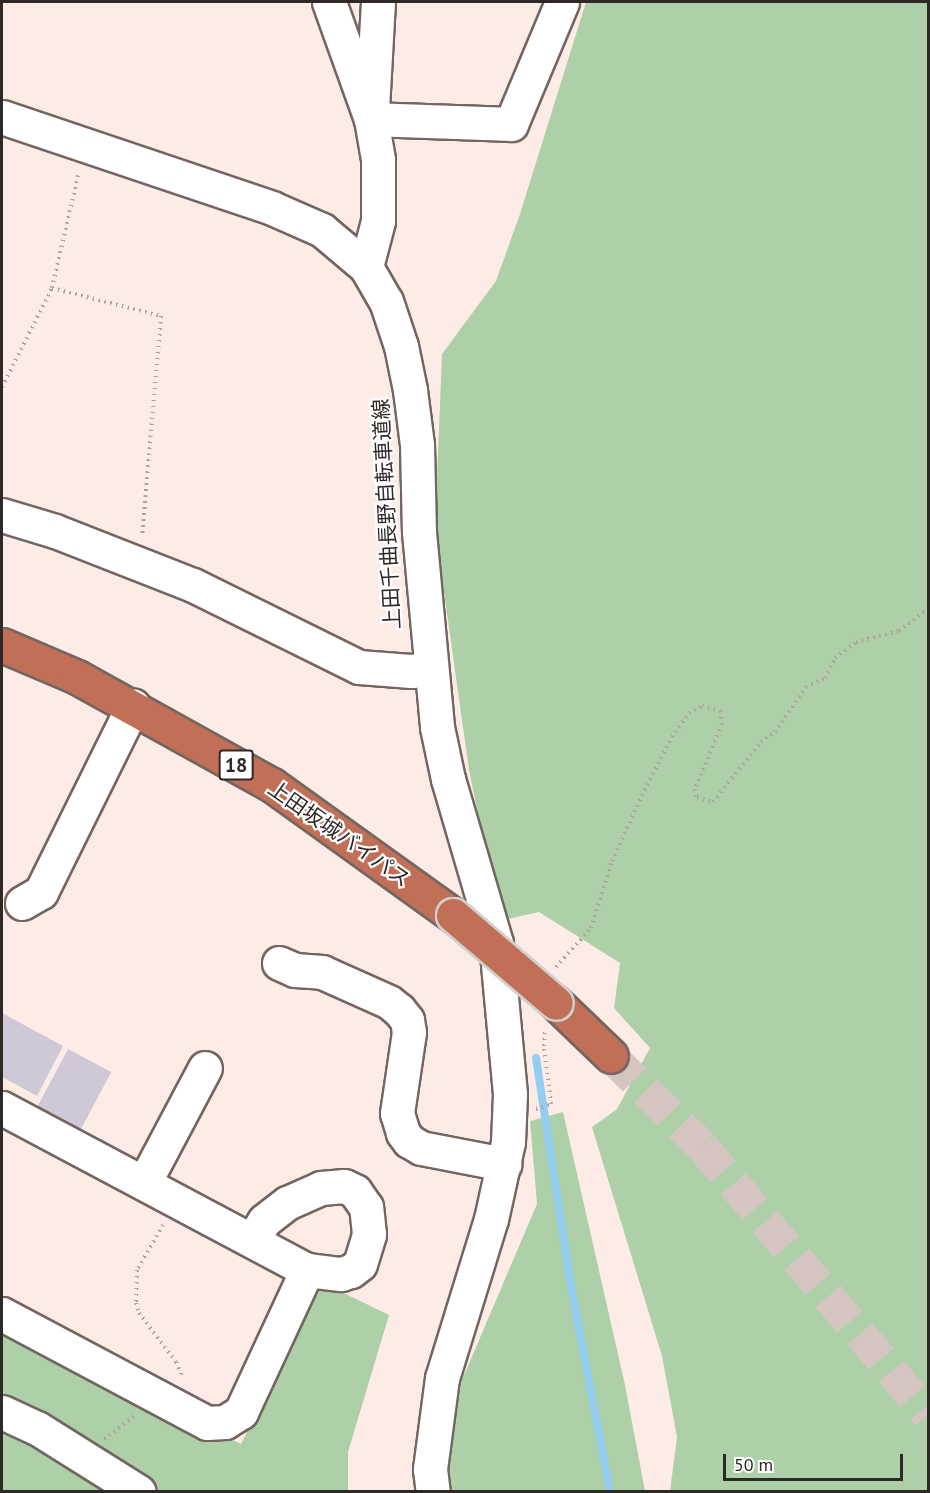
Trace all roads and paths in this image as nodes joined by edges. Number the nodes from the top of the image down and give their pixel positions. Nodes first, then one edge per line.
1 (330, 2) edge
2 (378, 2) edge
3 (562, 2) edge
4 (2, 117) edge
5 (371, 119) junction
6 (84, 145) junction
7 (366, 267) junction
8 (52, 288) junction
9 (2, 387) edge
10 (2, 515) edge
11 (140, 564) junction
12 (928, 608) edge
13 (2, 645) edge
14 (430, 669) junction
15 (133, 706) junction
16 (22, 903) dead end
17 (279, 963) dead end
18 (551, 1002) junction
19 (611, 1056) tunnel mouth
20 (205, 1068) dead end
21 (2, 1108) edge
22 (510, 1118) junction
23 (504, 1164) junction
24 (144, 1183) junction
25 (177, 1201) junction
26 (252, 1241) junction
27 (307, 1270) junction
28 (2, 1314) edge
29 (167, 1402) junction
30 (2, 1412) edge
31 (83, 1456) junction
32 (139, 1491) edge
33 (433, 1491) edge

1 - 5 street
2 - 5 street
3 - 5 street
4 - 6 street
5 - 7 street
6 - 7 street
6 - 8 path
7 - 14 street
8 - 9 path
8 - 11 path
10 - 11 street
11 - 14 street
12 - 18 path
13 - 15 highway, 上田坂城バイパス / 18
14 - 22 street
15 - 16 street
15 - 18 highway, 上田坂城バイパス / 18, bridge
17 - 23 street
18 - 19 highway, 上田坂城バイパス / 18
18 - 22 path
20 - 24 street
21 - 24 street
22 - 23 street
23 - 33 street
24 - 25 street
25 - 26 street
25 - 29 path
26 - 27 street
26 - 27 street
27 - 29 street
28 - 29 street
29 - 31 path
30 - 31 street
31 - 32 street

